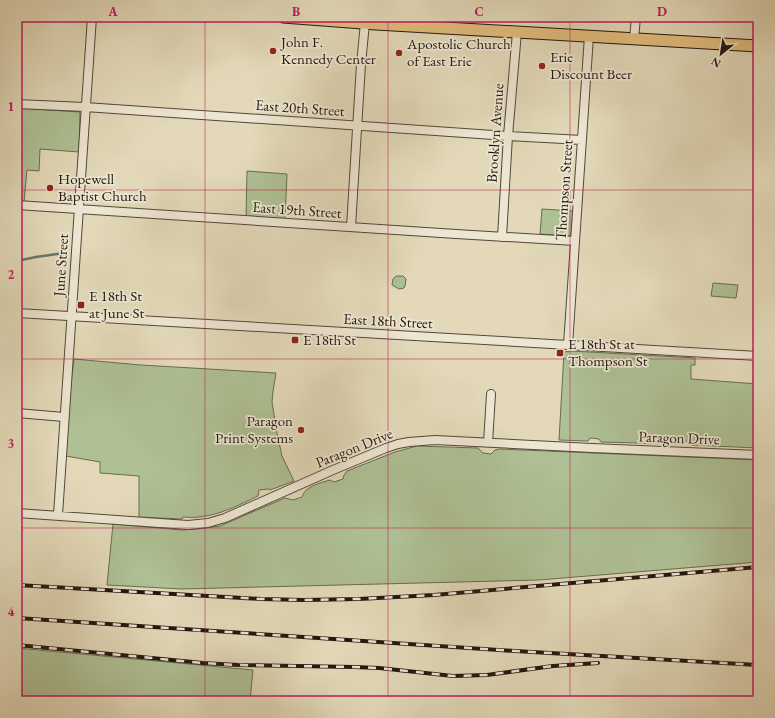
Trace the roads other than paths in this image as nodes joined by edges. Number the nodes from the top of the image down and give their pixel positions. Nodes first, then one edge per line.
1 (92, 17) edge
2 (283, 17) edge
3 (636, 17) edge
4 (336, 19) edge
5 (365, 23) junction
6 (517, 32) junction
7 (589, 36) junction
8 (634, 39) junction
9 (758, 46) edge
10 (17, 104) edge
11 (85, 107) junction
12 (357, 126) junction
13 (508, 136) junction
14 (582, 140) junction
15 (17, 205) edge
16 (78, 210) junction
17 (350, 227) junction
18 (502, 237) junction
19 (575, 241) junction
20 (17, 312) edge
21 (71, 316) junction
22 (568, 346) junction
23 (758, 356) edge
24 (491, 394) dead end
25 (17, 413) edge
26 (64, 416) junction
27 (488, 443) junction
28 (758, 455) edge
29 (17, 512) edge
30 (58, 515) junction

1 - 11 street, June Street
2 - 4 main road
3 - 8 street
4 - 5 main road
5 - 6 main road
5 - 12 street
6 - 7 main road
6 - 13 street, Brooklyn Avenue
7 - 8 main road
7 - 14 street, Thompson Street
8 - 9 main road
10 - 11 street, East 20th Street
11 - 12 street, East 20th Street
11 - 16 street, June Street
12 - 13 street, East 20th Street
12 - 17 street
13 - 14 street, East 20th Street
13 - 18 street, Brooklyn Avenue
14 - 19 street, Thompson Street
15 - 16 street, East 19th Street
16 - 17 street, East 19th Street
16 - 21 street, June Street
17 - 18 street, East 19th Street
18 - 19 street, East 19th Street
19 - 22 street, Thompson Street
20 - 21 street, East 18th Street
21 - 22 street, East 18th Street
21 - 26 street, June Street
22 - 23 street, East 18th Street
24 - 27 street
25 - 26 street
26 - 30 street, June Street
27 - 28 street, Paragon Drive
27 - 30 street, Paragon Drive
29 - 30 street, Paragon Drive

